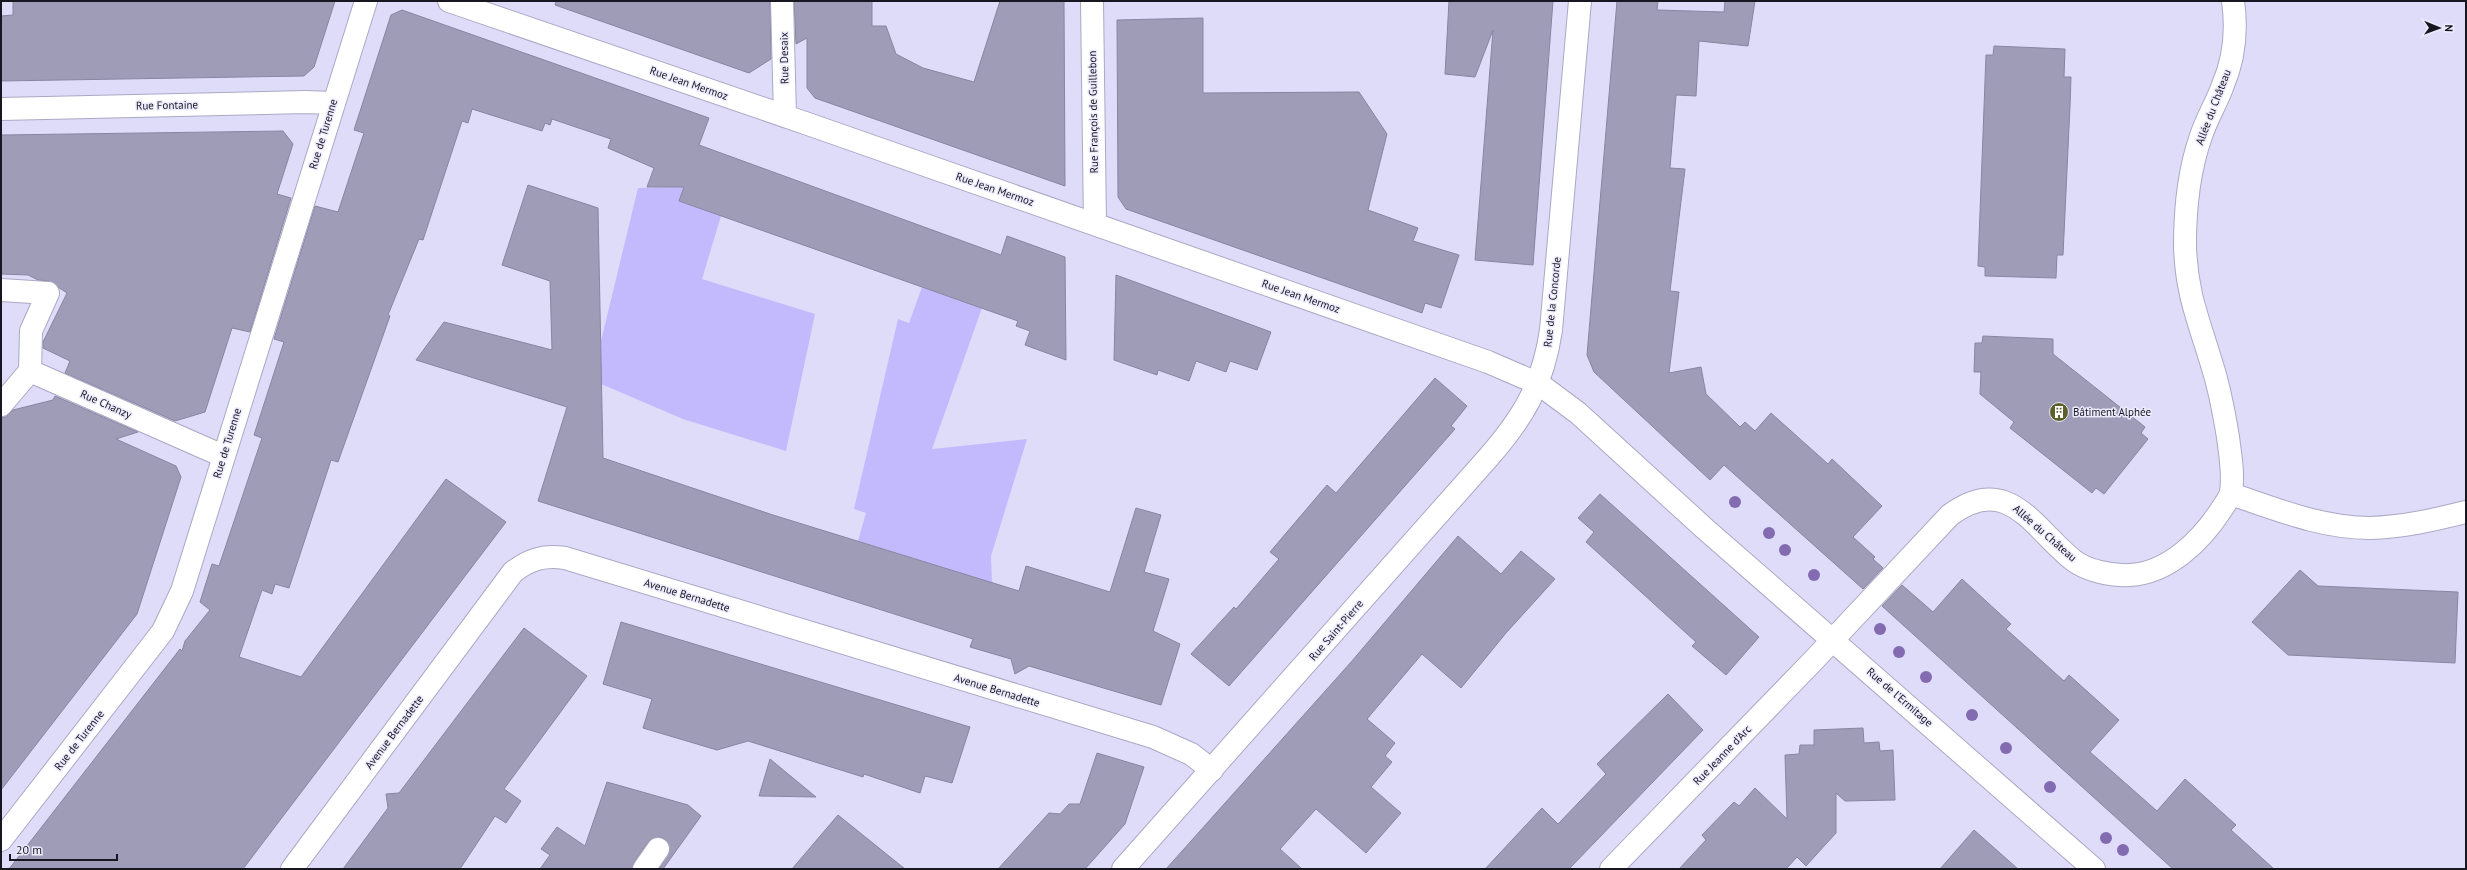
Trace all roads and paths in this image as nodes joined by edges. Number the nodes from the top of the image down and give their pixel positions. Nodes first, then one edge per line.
1 (366, 1) edge
2 (449, 1) edge
3 (782, 1) edge
4 (1092, 1) edge
5 (1580, 1) edge
6 (2233, 1) edge
7 (333, 103) junction
8 (1, 109) edge
9 (785, 116) junction
10 (1095, 224) junction
11 (1, 290) edge
12 (30, 371) junction
13 (1538, 384) junction
14 (1, 405) edge
15 (223, 456) junction
16 (2231, 494) junction
17 (2466, 512) edge
18 (1833, 640) junction
19 (1212, 770) junction
20 (1, 840) edge
21 (658, 849) dead end
22 (292, 869) edge
23 (644, 869) edge
24 (1123, 869) edge
25 (1611, 869) edge
26 (2094, 869) edge

1 - 7 street, Rue de Turenne
2 - 9 street, Rue Jean Mermoz
3 - 9 street, Rue Desaix
4 - 10 street, Rue François de Guillebon
5 - 13 street, Rue de la Concorde
6 - 16 street, Allée du Château
7 - 8 street, Rue Fontaine
7 - 15 street, Rue de Turenne
9 - 10 street, Rue Jean Mermoz
10 - 13 street, Rue Jean Mermoz
11 - 12 street
12 - 14 street
12 - 15 street, Rue Chanzy
13 - 18 street, Rue de l'Ermitage
13 - 19 street, Rue Saint-Pierre
15 - 20 street, Rue de Turenne
16 - 17 street
16 - 18 street, Allée du Château
18 - 25 street, Rue Jeanne d'Arc
18 - 26 street, Rue de l'Ermitage
19 - 22 street, Avenue Bernadette
19 - 24 street, Rue Saint-Pierre
21 - 23 street

